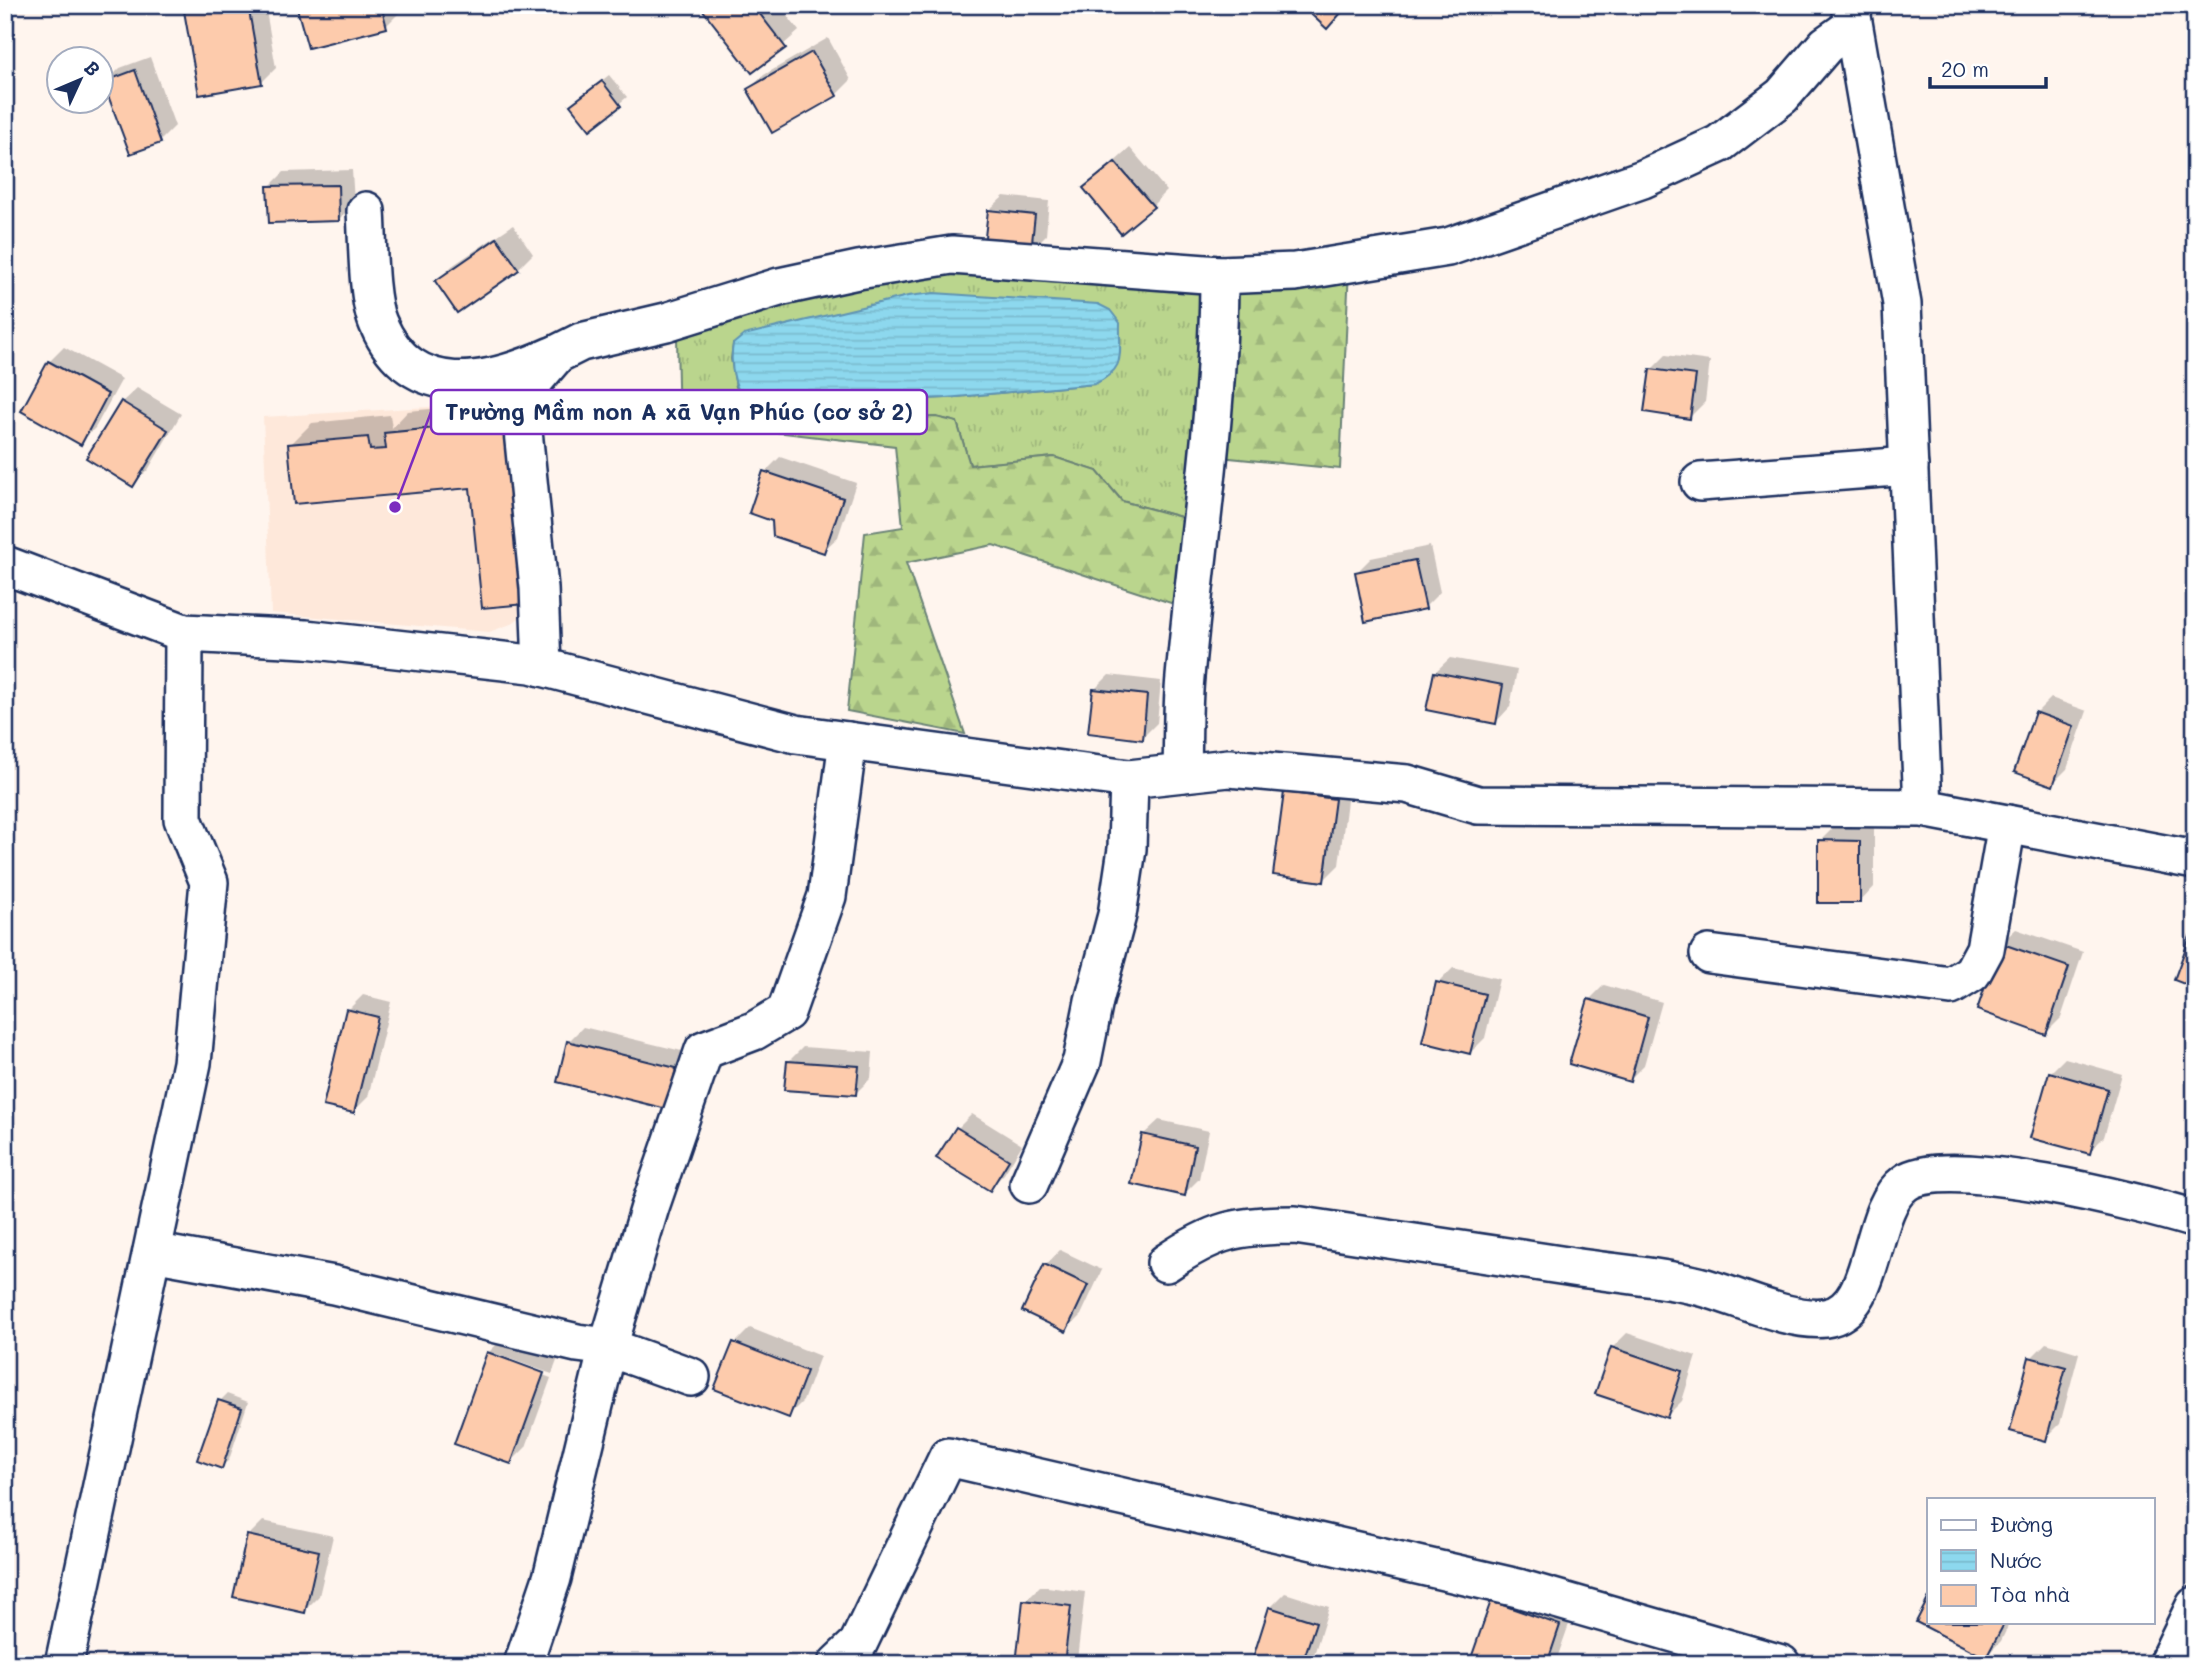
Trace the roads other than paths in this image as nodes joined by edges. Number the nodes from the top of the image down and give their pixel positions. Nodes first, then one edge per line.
1 (1852, 16) edge
2 (366, 211) dead end
3 (1219, 275) junction
4 (556, 354) junction
5 (1909, 466) junction
6 (1700, 482) dead end
7 (5, 565) edge
8 (184, 633) junction
9 (542, 667) junction
10 (848, 741) junction
11 (1182, 773) junction
12 (1129, 779) junction
13 (1923, 808) junction
14 (2007, 824) junction
15 (2195, 860) edge
16 (1709, 954) dead end
17 (1029, 1184) dead end
18 (2195, 1219) edge
19 (152, 1252) junction
20 (1166, 1263) dead end
21 (608, 1347) junction
22 (691, 1377) dead end
23 (2195, 1606) edge
24 (64, 1664) edge
25 (523, 1664) edge
26 (837, 1664) edge
27 (1781, 1664) edge
28 (2167, 1664) edge

1 - 3 street
1 - 5 street
2 - 4 street
3 - 4 street
3 - 11 street
4 - 9 street
5 - 6 street
5 - 13 street
7 - 8 street
8 - 9 street
8 - 19 street
9 - 10 street
10 - 12 street
10 - 21 street
11 - 12 street
11 - 13 street
12 - 17 street
13 - 14 street
14 - 15 street
14 - 16 street
18 - 20 street
19 - 21 street
19 - 24 street
21 - 22 street
21 - 25 street
23 - 28 street
26 - 27 street

